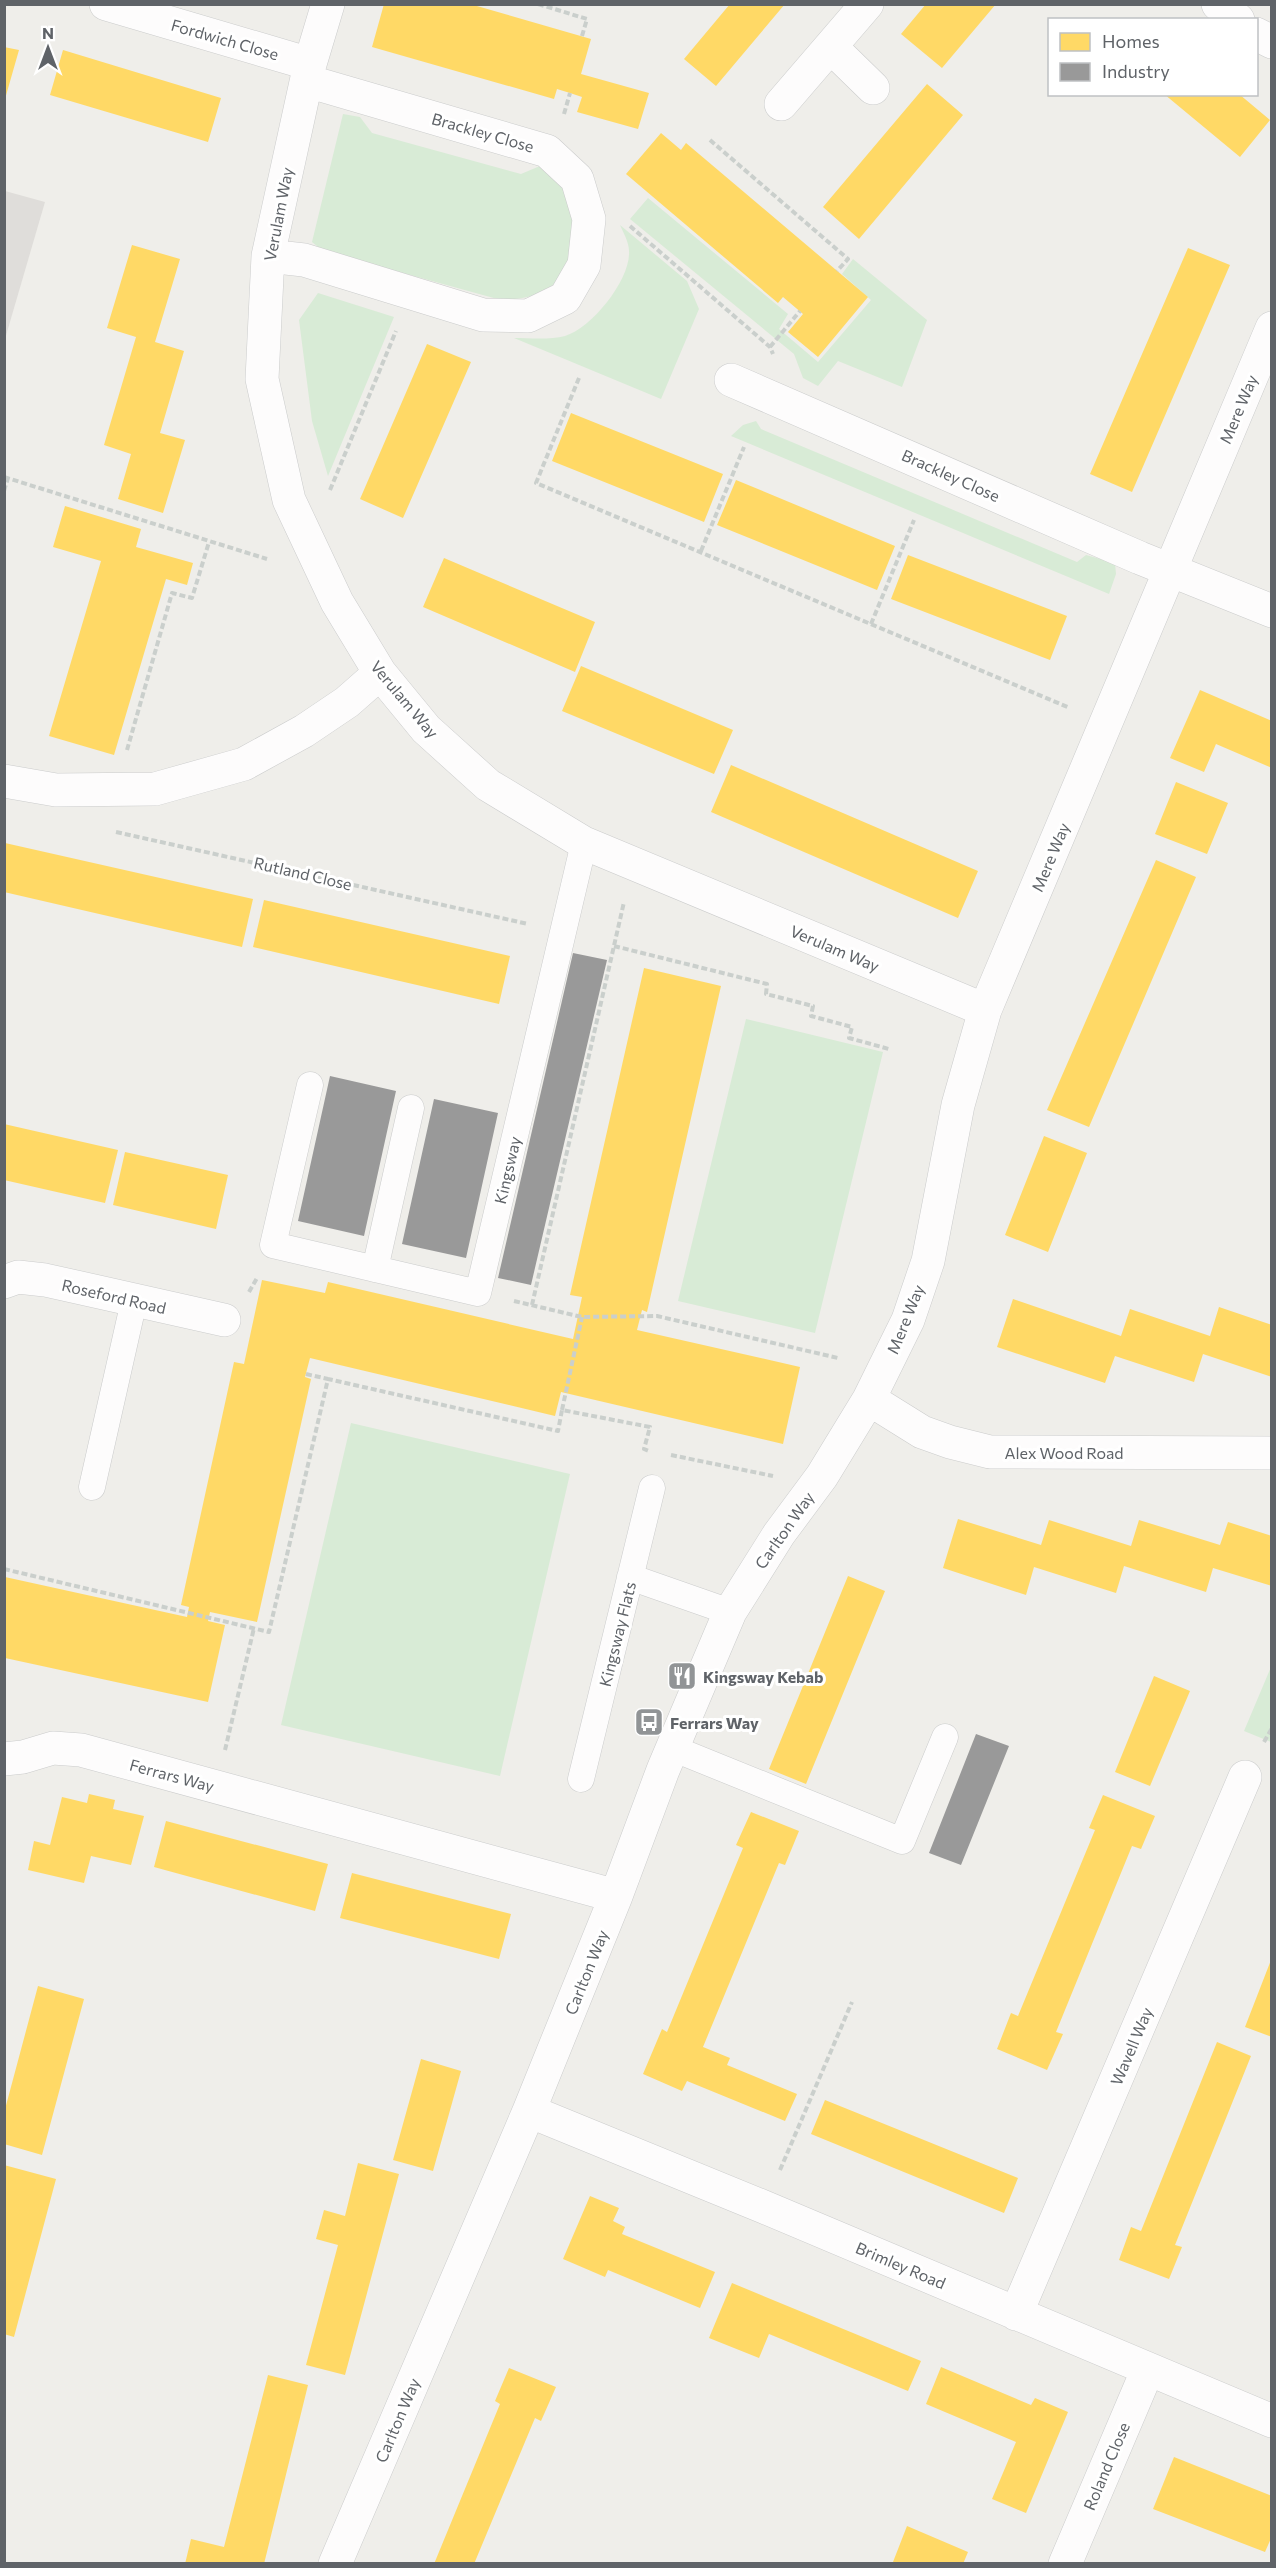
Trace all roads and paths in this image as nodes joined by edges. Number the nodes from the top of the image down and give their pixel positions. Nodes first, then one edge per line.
1 (106, 4) edge
2 (328, 4) edge
3 (538, 4) edge
4 (867, 4) edge
5 (1218, 4) edge
6 (1236, 18) edge
7 (1258, 35) edge
8 (582, 36) dead end
9 (1272, 42) edge
10 (831, 47) junction
11 (308, 72) junction
12 (873, 88) dead end
13 (781, 104) dead end
14 (710, 140) dead end
15 (268, 256) junction
16 (837, 271) dead end
17 (800, 311) dead end
18 (400, 322) dead end
19 (1272, 328) edge
20 (770, 347) dead end
21 (579, 378) dead end
22 (731, 380) dead end
23 (744, 447) dead end
24 (6, 478) edge
25 (4, 491) edge
26 (328, 497) dead end
27 (914, 520) dead end
28 (209, 542) junction
29 (701, 551) junction
30 (267, 559) dead end
31 (1171, 570) junction
32 (1272, 611) edge
33 (871, 624) junction
34 (380, 673) junction
35 (1078, 711) dead end
36 (125, 755) dead end
37 (4, 781) edge
38 (104, 829) dead end
39 (584, 843) junction
40 (625, 901) dead end
41 (563, 932) junction
42 (614, 946) junction
43 (985, 1010) junction
44 (889, 1049) dead end
45 (310, 1085) dead end
46 (411, 1108) dead end
47 (273, 1245) junction
48 (375, 1269) junction
49 (4, 1282) edge
50 (478, 1293) junction
51 (134, 1301) junction
52 (532, 1305) junction
53 (582, 1317) junction
54 (224, 1320) joint
55 (838, 1358) dead end
56 (306, 1374) dead end
57 (328, 1379) junction
58 (869, 1399) junction
59 (562, 1410) junction
60 (655, 1452) dead end
61 (1272, 1453) edge
62 (666, 1454) dead end
63 (776, 1477) dead end
64 (92, 1487) dead end
65 (652, 1488) dead end
66 (4, 1569) edge
67 (630, 1577) junction
68 (730, 1612) junction
69 (254, 1628) junction
70 (945, 1737) dead end
71 (672, 1748) junction
72 (4, 1759) edge
73 (1245, 1777) dead end
74 (581, 1779) dead end
75 (216, 1786) junction
76 (616, 1896) junction
77 (852, 2002) dead end
78 (529, 2111) junction
79 (764, 2207) junction
80 (1016, 2314) junction
81 (1148, 2370) junction
82 (1272, 2421) edge
83 (335, 2564) edge
84 (1065, 2564) edge

1 - 11 street, Fordwich Close
2 - 11 street, Verulam Way
3 - 8 path
4 - 10 street
5 - 6 street
7 - 9 street
10 - 12 street
10 - 13 street
11 - 15 street, Verulam Way
11 - 15 street, Brackley Close
14 - 16 path
15 - 34 street, Verulam Way
17 - 20 path
18 - 26 path
19 - 31 street, Mere Way
21 - 29 path
22 - 31 street, Brackley Close
23 - 29 path
24 - 25 path
24 - 28 path
27 - 33 path
28 - 30 path
28 - 36 path
29 - 33 path
31 - 32 street, Brackley Close
31 - 43 street, Mere Way
33 - 35 path
34 - 37 street
34 - 39 street, Verulam Way
38 - 41 path, Rutland Close
39 - 41 lane, Kingsway
39 - 43 street, Verulam Way
40 - 42 path
41 - 50 lane, Kingsway
42 - 44 path
42 - 52 path
43 - 58 street, Mere Way
45 - 47 lane
46 - 48 lane
47 - 48 lane
47 - 54 path
48 - 50 lane
49 - 51 street, Roseford Road
50 - 52 path
51 - 54 street, Roseford Road
51 - 64 lane
52 - 53 path
53 - 55 path
53 - 59 path
56 - 57 path
57 - 59 path
57 - 69 path
58 - 61 street, Alex Wood Road
58 - 68 street, Carlton Way
59 - 60 path
62 - 63 path
65 - 67 lane, Kingsway Flats
66 - 69 path
67 - 68 lane
67 - 74 lane, Kingsway Flats
68 - 71 street, Carlton Way
69 - 75 path
70 - 71 lane
71 - 76 street, Carlton Way
72 - 75 street, Ferrars Way
73 - 80 street, Wavell Way
75 - 76 street, Ferrars Way
76 - 78 street, Carlton Way
77 - 79 path
78 - 79 street, Brimley Road
78 - 83 street, Carlton Way
79 - 80 street, Brimley Road
80 - 81 street, Brimley Road
81 - 82 street, Brimley Road
81 - 84 street, Roland Close

